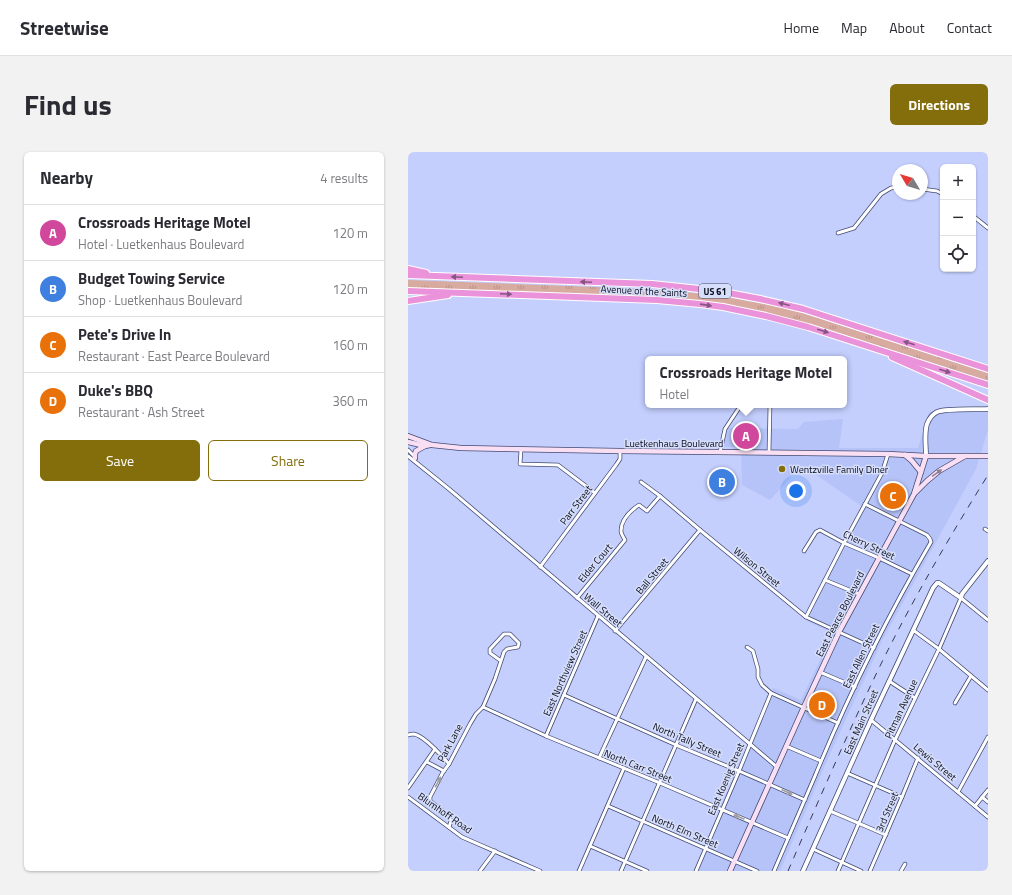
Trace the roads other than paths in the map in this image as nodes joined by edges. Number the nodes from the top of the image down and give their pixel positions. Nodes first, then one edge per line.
1 (892, 188) edge
2 (928, 190) edge
3 (940, 192) edge
4 (976, 218) edge
5 (988, 228) edge
6 (838, 233) dead end
7 (408, 269) edge
8 (408, 275) edge
9 (439, 276) junction
10 (408, 291) edge
11 (467, 293) junction
12 (408, 301) edge
13 (855, 342) junction
14 (988, 369) edge
15 (988, 385) edge
16 (988, 400) edge
17 (739, 408) edge
18 (770, 408) edge
19 (988, 409) edge
20 (408, 436) edge
21 (408, 442) edge
22 (432, 445) junction
23 (425, 446) junction
24 (408, 450) edge
25 (521, 450) junction
26 (620, 451) junction
27 (720, 452) junction
28 (769, 452) junction
29 (888, 454) junction
30 (905, 455) junction
31 (408, 456) edge
32 (926, 456) junction
33 (965, 456) junction
34 (988, 456) edge
35 (415, 458) junction
36 (419, 464) junction
37 (921, 472) junction
38 (641, 482) dead end
39 (595, 492) junction
40 (914, 494) junction
41 (660, 496) junction
42 (865, 504) junction
43 (898, 521) junction
44 (700, 530) junction
45 (844, 543) junction
46 (804, 551) dead end
47 (879, 558) junction
48 (988, 560) edge
49 (540, 567) junction
50 (912, 574) junction
51 (825, 580) junction
52 (859, 594) junction
53 (577, 598) junction
54 (961, 598) junction
55 (598, 616) junction
56 (806, 617) junction
57 (988, 620) edge
58 (913, 630) junction
59 (615, 631) junction
60 (839, 632) junction
61 (747, 647) dead end
62 (874, 648) junction
63 (939, 650) junction
64 (646, 657) junction
65 (501, 661) junction
66 (820, 672) junction
67 (971, 676) junction
68 (889, 681) junction
69 (855, 687) junction
70 (988, 690) edge
71 (771, 693) junction
72 (564, 695) junction
73 (915, 698) junction
74 (696, 699) junction
75 (955, 704) dead end
76 (483, 707) junction
77 (804, 707) junction
78 (618, 719) junction
79 (870, 720) junction
80 (838, 723) junction
81 (408, 735) edge
82 (546, 736) junction
83 (988, 736) edge
84 (895, 740) junction
85 (750, 744) junction
86 (676, 745) junction
87 (786, 746) junction
88 (436, 749) junction
89 (599, 758) junction
90 (918, 758) junction
91 (820, 761) junction
92 (427, 762) junction
93 (449, 764) junction
94 (777, 767) junction
95 (624, 768) junction
96 (444, 771) junction
97 (740, 771) junction
98 (847, 773) junction
99 (660, 783) junction
100 (769, 784) junction
101 (875, 785) junction
102 (408, 788) edge
103 (988, 790) edge
104 (958, 792) junction
105 (408, 797) edge
106 (902, 797) junction
107 (982, 797) junction
108 (805, 800) junction
109 (988, 802) edge
110 (608, 806) junction
111 (975, 806) junction
112 (722, 810) junction
113 (830, 811) junction
114 (988, 817) edge
115 (642, 822) junction
116 (752, 823) junction
117 (858, 824) junction
118 (449, 827) junction
119 (886, 835) junction
120 (788, 838) junction
121 (590, 846) junction
122 (705, 848) junction
123 (812, 849) junction
124 (495, 851) junction
125 (625, 861) junction
126 (735, 862) junction
127 (842, 862) junction
128 (905, 864) dead end
129 (480, 871) edge
130 (540, 871) edge
131 (579, 871) edge
132 (621, 871) edge
133 (647, 871) edge
134 (696, 871) edge
135 (730, 871) edge
136 (757, 871) edge
137 (774, 871) edge
138 (803, 871) edge
139 (838, 871) edge
140 (861, 871) edge
141 (870, 871) edge
142 (901, 871) edge

1 - 6 street
2 - 3 street
4 - 5 street
7 - 9 highway
8 - 9 highway, Avenue of the Saints / US 61
14 -> 9 highway, Avenue of the Saints / US 61
10 - 11 highway, Avenue of the Saints / US 61
11 - 12 highway
11 -> 13 highway, Avenue of the Saints / US 61
13 -> 15 highway, Avenue of the Saints / US 61
13 - 16 highway
17 - 27 street
18 - 28 street
19 - 32 street, East Pearce Boulevard
20 - 22 main road, Luetkenhaus Boulevard
21 - 23 main road, Luetkenhaus Boulevard
22 - 23 main road, Luetkenhaus Boulevard
22 - 25 main road, Luetkenhaus Boulevard
23 - 35 main road
24 - 35 street, Wall Street
25 - 26 main road, Luetkenhaus Boulevard
25 - 39 street
26 - 27 main road, Luetkenhaus Boulevard
26 - 39 street, Parr Street
27 - 28 main road, Luetkenhaus Boulevard
28 - 29 main road, Luetkenhaus Boulevard
29 - 30 main road, Luetkenhaus Boulevard
29 - 42 street
30 - 32 main road, Luetkenhaus Boulevard
30 - 37 main road
31 - 36 street, Wall Street
32 - 33 main road, Luetkenhaus Boulevard
32 - 37 main road, East Pearce Boulevard
33 - 34 main road, Luetkenhaus Boulevard
40 -> 33 main road
35 - 36 street, Wall Street
36 - 49 street, Wall Street
37 - 40 main road, East Pearce Boulevard
38 - 41 street, Wilson Street
39 - 49 street, Parr Street
40 - 43 main road, East Pearce Boulevard
41 - 44 street, Wilson Street
41 - 53 street, Elder Court
42 - 43 street
42 - 45 street
43 - 47 main road, East Pearce Boulevard
43 - 50 street, East Allen Street
44 - 56 street, Wilson Street
44 - 59 street, Ball Street
45 - 46 street, Cherry Street
45 - 47 street, Cherry Street
45 - 51 street
47 - 50 street, Cherry Street
47 - 52 main road, East Pearce Boulevard
48 - 54 street, Pitman Avenue
49 - 53 street, Wall Street
50 - 62 street, East Allen Street
51 - 52 street
51 - 56 street
52 - 60 main road, East Pearce Boulevard
53 - 55 street, Wall Street
54 - 57 street
54 - 58 street, East Main Street
54 - 63 street, Pitman Avenue
55 - 59 street, Wall Street
55 - 72 street, East Northview Street
56 - 60 street, Wilson Street
58 - 63 street
58 - 68 street, East Main Street
59 - 64 street, Wall Street
60 - 62 street, Wilson Street
60 - 66 main road, East Pearce Boulevard
61 - 71 street
62 - 69 street, East Allen Street
63 - 67 street
63 - 73 street, Pitman Avenue
64 - 74 street, Wall Street
64 - 78 street
65 - 65 street, Park Lane
65 - 76 street, Park Lane
66 - 69 street
66 - 77 main road, East Pearce Boulevard
67 - 70 street
67 - 75 street
68 - 73 street
68 - 79 street, East Main Street
69 - 80 street, East Allen Street
71 - 77 street
71 - 85 street, East Koenig Street
72 - 78 street, North Tally Street
72 - 82 street, East Northview Street
73 - 84 street, Pitman Avenue
74 - 85 street, Wall Street
74 - 86 street
76 - 82 street, North Carr Street
76 - 93 street, Park Lane
77 - 80 street
77 - 87 main road, East Pearce Boulevard
78 - 86 street, North Tally Street
78 - 89 street
79 - 84 street, Lewis Street
79 - 98 street, East Main Street
80 - 91 street, East Allen Street
81 - 88 street
82 - 89 street, North Carr Street
83 - 104 street
84 - 90 street, Lewis Street
84 - 101 street, Pitman Avenue
85 - 94 street, Wall Street
85 - 97 street, East Koenig Street
86 - 97 street, North Tally Street
86 - 99 street
87 - 91 street
87 - 94 main road, East Pearce Boulevard
88 - 92 street
88 - 93 street
89 - 95 street, North Carr Street
90 - 104 street, Lewis Street
90 - 106 street, 3rd Street
91 - 108 street, East Allen Street
92 - 96 street
92 - 102 street
93 - 96 street, Park Lane
94 - 100 main road, East Pearce Boulevard
95 - 99 street, North Carr Street
95 - 110 street
118 -> 96 street, Park Lane
97 - 100 street, North Tally Street
97 - 112 street, East Koenig Street
98 - 101 street
98 - 113 street, East Main Street
99 - 112 street, North Carr Street
99 - 115 street
100 -> 108 street, North Tally Street
100 - 116 main road, East Pearce Boulevard
101 - 106 street
101 - 117 street, Pitman Avenue
103 - 107 street
104 - 111 street, Lewis Street
105 - 118 street, Blumhoff Road
106 - 119 street, 3rd Street
107 - 109 street
107 - 111 street
108 - 120 street, East Allen Street
110 - 115 street, North Elm Street
110 - 121 street
111 - 114 street, Lewis Street
116 -> 112 street, North Carr Street
112 - 122 street, East Koenig Street
113 - 117 street
113 - 123 street, East Main Street
115 - 122 street, North Elm Street
115 - 125 street
116 - 120 street, North Carr Street
116 - 126 main road, East Pearce Boulevard
117 - 119 street
117 - 127 street, Pitman Avenue
118 - 124 street, Blumhoff Road
119 - 141 street, 3rd Street
120 - 137 street, East Allen Street
121 - 125 street
121 - 131 street
122 - 126 street, North Elm Street
122 - 134 street, East Koenig Street
123 - 127 street
123 - 138 street, East Main Street
124 - 129 street
124 - 130 street, Blumhoff Road
125 - 132 street
125 - 133 street
126 - 135 main road, East Pearce Boulevard
126 - 136 street, North Elm Street
127 - 139 street, Pitman Avenue
127 - 140 street
128 - 142 street

